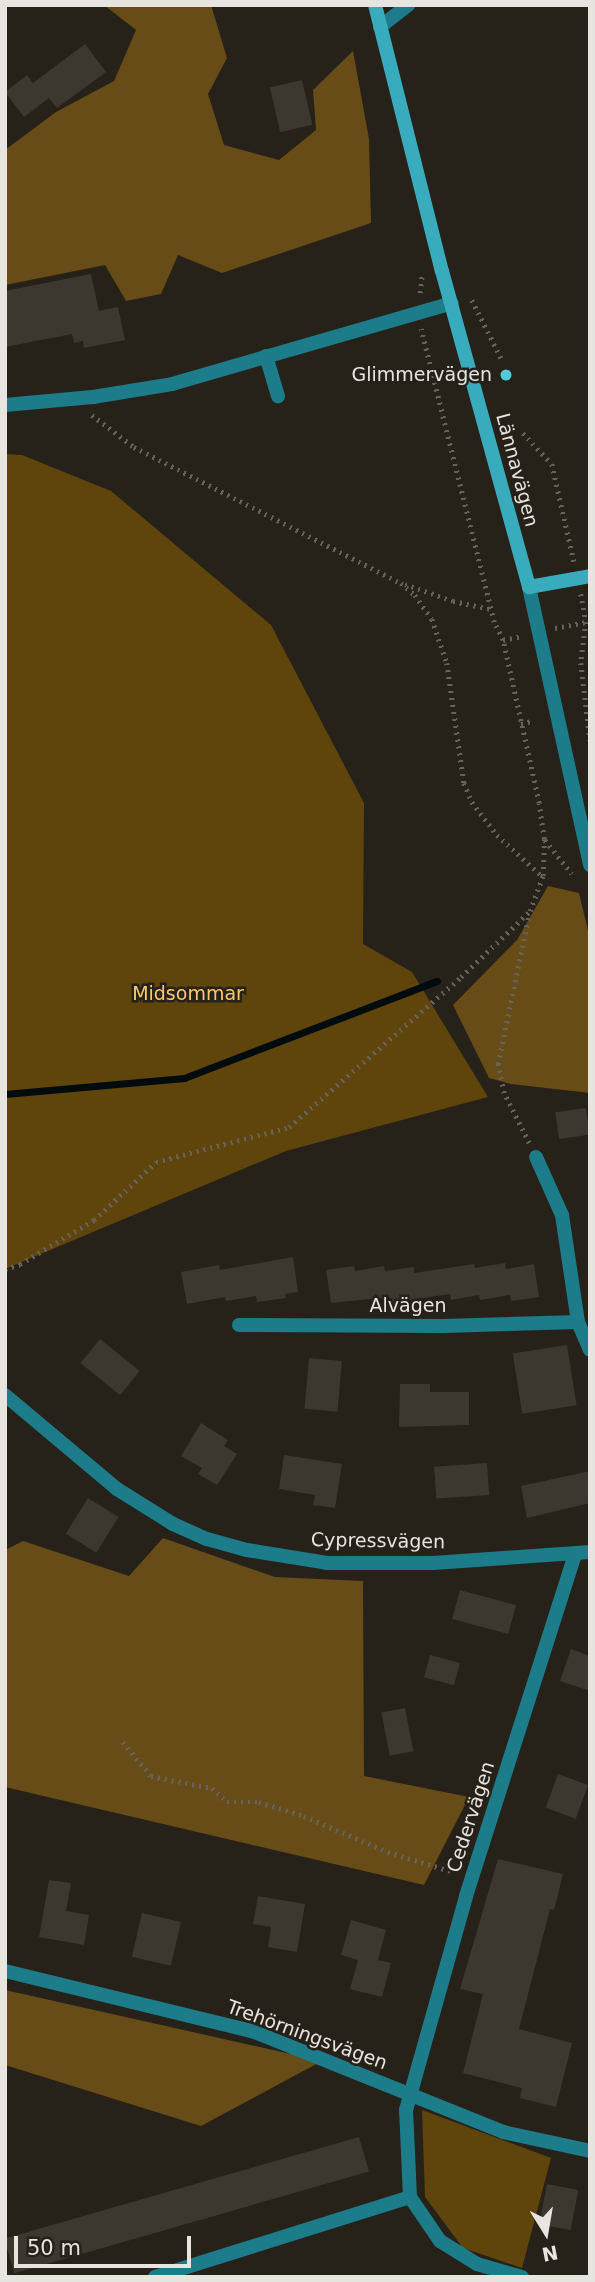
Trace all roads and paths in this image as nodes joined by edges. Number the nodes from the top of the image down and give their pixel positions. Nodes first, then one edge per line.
1 (375, 5) edge
2 (408, 5) edge
3 (380, 27) junction
4 (452, 303) junction
5 (417, 310) junction
6 (266, 356) junction
7 (278, 396) dead end
8 (76, 399) junction
9 (5, 405) edge
10 (523, 433) dead end
11 (571, 545) dead end
12 (590, 576) edge
13 (401, 583) junction
14 (529, 587) junction
15 (491, 609) junction
16 (590, 621) edge
17 (531, 721) dead end
18 (521, 724) junction
19 (590, 740) edge
20 (544, 839) junction
21 (590, 865) edge
22 (543, 876) junction
23 (579, 881) dead end
24 (530, 911) junction
25 (536, 1157) joint
26 (5, 1269) edge
27 (578, 1322) junction
28 (239, 1325) dead end
29 (590, 1350) edge
30 (5, 1395) edge
31 (583, 1553) edge
32 (123, 1742) dead end
33 (472, 1876) junction
34 (5, 1971) edge
35 (412, 2094) junction
36 (590, 2151) edge
37 (411, 2197) junction
38 (155, 2277) edge
39 (522, 2277) edge

1 - 3 main road, Lännavägen
2 - 3 street
3 - 4 main road, Lännavägen
4 - 5 street
4 - 14 main road, Lännavägen
5 - 6 street
5 - 15 path
6 - 7 street
6 - 8 street
8 - 9 street
8 - 13 path
10 - 11 path
12 - 14 main road
13 - 15 path
13 - 22 path
14 - 21 street, Lännavägen
15 - 18 path
16 - 19 path
17 - 18 path
18 - 20 path
20 - 22 path
20 - 23 path
22 - 24 path
24 - 25 path
24 - 26 path
25 - 27 street
27 - 28 street, Alvägen
27 - 29 street
30 - 31 street, Cypressvägen
31 - 33 street, Cedervägen
32 - 33 path
33 - 35 street, Cedervägen
34 - 35 street, Trehörningsvägen
35 - 36 street, Trehörningsvägen
35 - 37 street, Cedervägen
37 - 38 street
37 - 39 street

